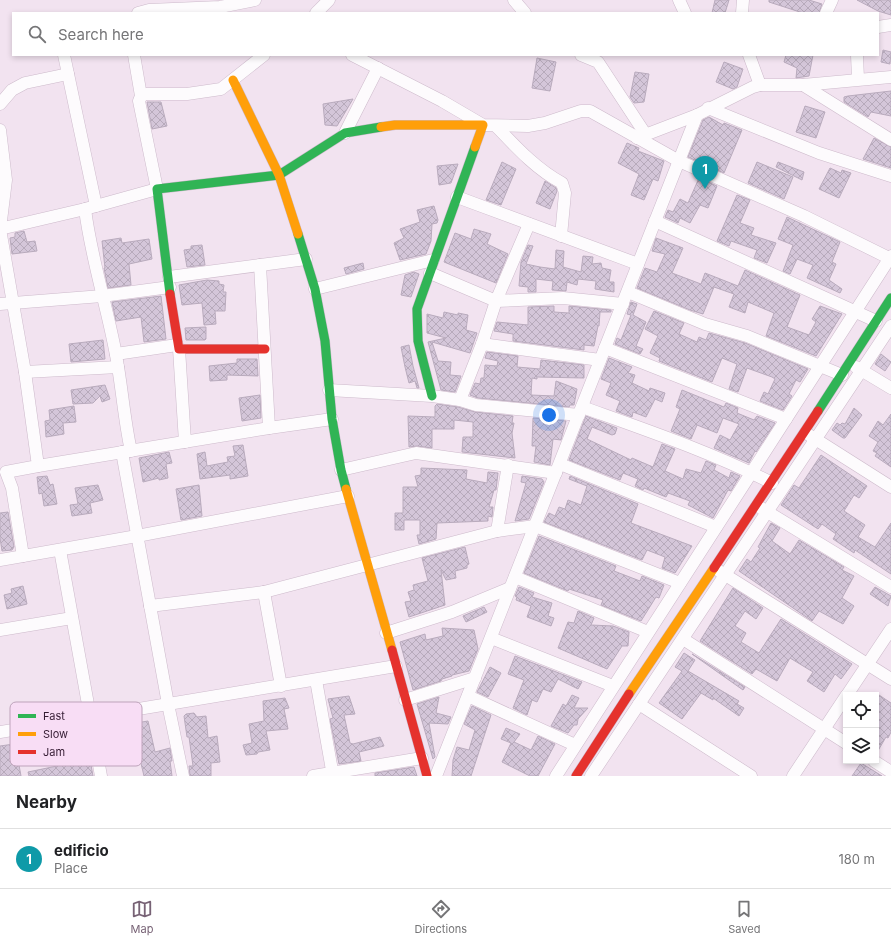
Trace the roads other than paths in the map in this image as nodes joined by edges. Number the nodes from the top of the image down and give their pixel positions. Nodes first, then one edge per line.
1 (255, 0) edge
2 (329, 0) edge
3 (514, 0) edge
4 (679, 0) edge
5 (743, 0) edge
6 (832, 0) edge
7 (219, 3) edge
8 (142, 12) edge
9 (317, 12) edge
10 (524, 12) edge
11 (685, 12) edge
12 (742, 12) edge
13 (826, 12) edge
14 (891, 25) edge
15 (879, 26) edge
16 (64, 56) edge
17 (134, 56) edge
18 (263, 56) edge
19 (354, 56) edge
20 (583, 56) edge
21 (749, 56) edge
22 (857, 56) edge
23 (378, 68) junction
24 (68, 74) junction
25 (891, 77) edge
26 (858, 79) junction
27 (233, 80) junction
28 (760, 85) junction
29 (804, 85) junction
30 (141, 96) junction
31 (0, 104) edge
32 (708, 108) junction
33 (697, 115) junction
34 (483, 125) junction
35 (496, 126) junction
36 (0, 130) edge
37 (345, 133) junction
38 (641, 136) junction
39 (891, 140) edge
40 (679, 161) junction
41 (279, 175) junction
42 (891, 176) edge
43 (157, 190) junction
44 (457, 197) junction
45 (90, 207) junction
46 (655, 221) junction
47 (529, 224) junction
48 (0, 229) edge
49 (561, 236) junction
50 (891, 258) edge
51 (306, 259) junction
52 (433, 260) junction
53 (638, 264) junction
54 (260, 265) junction
55 (430, 273) junction
56 (169, 282) junction
57 (315, 289) junction
58 (628, 292) junction
59 (102, 296) junction
60 (891, 298) edge
61 (496, 301) junction
62 (6, 303) edge
63 (623, 304) junction
64 (856, 311) junction
65 (876, 321) junction
66 (891, 326) edge
67 (482, 344) junction
68 (178, 347) junction
69 (605, 348) junction
70 (265, 349) junction
71 (116, 354) junction
72 (600, 360) junction
73 (850, 364) junction
74 (821, 366) junction
75 (118, 367) junction
76 (862, 370) junction
77 (25, 372) junction
78 (842, 375) junction
79 (891, 388) edge
80 (329, 390) junction
81 (432, 396) junction
82 (460, 400) junction
83 (581, 411) junction
84 (332, 419) junction
85 (786, 420) junction
86 (270, 428) junction
87 (805, 433) junction
88 (816, 439) junction
89 (185, 442) junction
90 (126, 451) junction
91 (508, 465) junction
92 (38, 466) junction
93 (558, 468) junction
94 (341, 470) junction
95 (2, 472) edge
96 (751, 473) junction
97 (772, 484) junction
98 (891, 487) edge
99 (348, 496) junction
100 (756, 506) junction
101 (768, 511) junction
102 (535, 526) junction
103 (716, 527) junction
104 (497, 531) junction
105 (137, 536) junction
106 (60, 550) junction
107 (23, 556) junction
108 (0, 560) edge
109 (367, 563) junction
110 (714, 568) junction
111 (725, 575) junction
112 (513, 582) junction
113 (680, 583) junction
114 (891, 588) edge
115 (264, 592) junction
116 (150, 606) junction
117 (72, 618) junction
118 (891, 629) edge
119 (0, 630) edge
120 (648, 632) junction
121 (386, 633) junction
122 (491, 638) junction
123 (683, 639) junction
124 (867, 664) junction
125 (396, 666) junction
126 (475, 678) junction
127 (891, 679) edge
128 (316, 680) junction
129 (281, 686) junction
130 (613, 686) junction
131 (849, 692) edge
132 (468, 696) junction
133 (405, 700) junction
134 (843, 701) edge
135 (89, 702) edge
136 (168, 704) junction
137 (640, 704) junction
138 (142, 708) edge
139 (825, 729) junction
140 (10, 730) edge
141 (0, 732) edge
142 (843, 741) edge
143 (575, 745) junction
144 (422, 758) junction
145 (879, 764) edge
146 (584, 765) junction
147 (99, 766) edge
148 (891, 772) edge
149 (332, 774) edge
150 (595, 775) edge
151 (101, 776) edge
152 (183, 776) edge
153 (314, 776) edge
154 (427, 776) edge
155 (436, 776) edge
156 (556, 776) edge
157 (576, 776) edge
158 (751, 776) edge
159 (793, 776) edge

1 - 7 street
2 - 9 street
3 - 10 street
4 - 11 street
5 - 12 street
6 - 13 street
7 - 8 street
14 - 15 street
16 - 24 street
17 - 30 street
18 - 27 street
19 - 23 street
20 - 38 street
21 - 28 street
22 - 26 street
23 - 34 street
23 - 37 street
24 - 31 street
24 - 45 street
25 - 26 street
26 - 29 street
27 - 30 street
27 - 41 street
28 - 29 street
28 - 32 street
29 - 39 street
30 - 43 street
32 - 33 street
32 - 42 street
33 - 38 street
33 - 40 street
34 - 35 street
34 - 37 street
34 - 44 street
35 - 38 street
35 - 49 street
36 - 48 street
37 - 41 street
38 - 40 street
40 - 46 street
40 - 50 street
41 - 43 street
41 - 51 street
43 - 45 street
43 - 56 street
44 - 47 street
44 - 52 street
45 - 48 street
45 - 59 street
46 - 53 street
46 - 64 street
47 - 49 street
47 - 61 street
48 - 62 street
49 - 53 street
50 - 64 street
51 - 54 street
51 - 57 street
52 - 55 street
52 - 57 street
53 - 58 street
54 - 56 street
54 - 70 street
55 - 61 street
55 - 81 street
56 - 59 street
56 - 68 street
57 - 80 street
58 - 63 street
58 - 74 street
59 - 62 street
59 - 71 street
60 - 65 street
61 - 63 street
61 - 67 street
62 - 77 street
63 - 69 street
64 - 65 street
64 - 74 street
65 - 73 street
66 - 76 street
67 - 72 street
67 - 82 street
68 - 70 street
68 - 71 street
68 - 89 street
69 - 72 street
69 - 85 street
70 - 86 street
71 - 75 street
72 - 83 street
73 - 76 street
73 - 78 street
74 - 78 street
74 - 85 street
75 - 77 street
75 - 90 street
76 - 79 street
76 - 88 street
77 - 92 street
78 - 87 street
80 - 81 street
80 - 84 street
81 - 82 street
82 - 83 street
83 - 93 street
83 - 96 street
84 - 86 street
84 - 94 street
85 - 96 street
86 - 89 street
87 - 88 street
87 - 97 street
88 - 98 street
88 - 101 street
89 - 90 street
90 - 92 street
90 - 105 street
91 - 93 street
91 - 94 street
91 - 104 street
92 - 95 street
93 - 102 street
93 - 103 street
94 - 99 street
95 - 107 street
96 - 97 street
96 - 103 street
97 - 100 street
99 - 105 street
99 - 109 street
100 - 101 street
100 - 110 street
101 - 111 street
101 - 114 street
102 - 104 street
102 - 112 street
102 - 113 street
103 - 113 street
104 - 109 street
105 - 106 street
105 - 116 street
106 - 107 street
106 - 117 street
107 - 108 street
109 - 115 street
109 - 121 street
110 - 111 street
110 - 146 street
111 - 123 street
111 - 124 street
112 - 120 street
112 - 121 street
112 - 122 street
113 - 120 street
115 - 116 street
115 - 129 street
116 - 136 street
117 - 119 street
117 - 135 street
118 - 124 street
120 - 130 street
121 - 125 street
122 - 126 street
122 - 130 street
123 - 137 street
123 - 139 street
124 - 127 street
124 - 131 street
125 - 128 street
125 - 133 street
126 - 132 street
126 - 133 street
128 - 129 street
128 - 149 street
129 - 136 street
130 - 143 street
132 - 143 street
132 - 155 street
133 - 144 street
134 - 139 street
136 - 138 street
136 - 152 street
137 - 150 street
137 - 158 street
139 - 142 street
139 - 159 street
140 - 141 street
143 - 156 street
144 - 149 street
144 - 154 street
145 - 148 street
146 - 150 street
146 - 157 street
147 - 151 street
149 - 153 street

